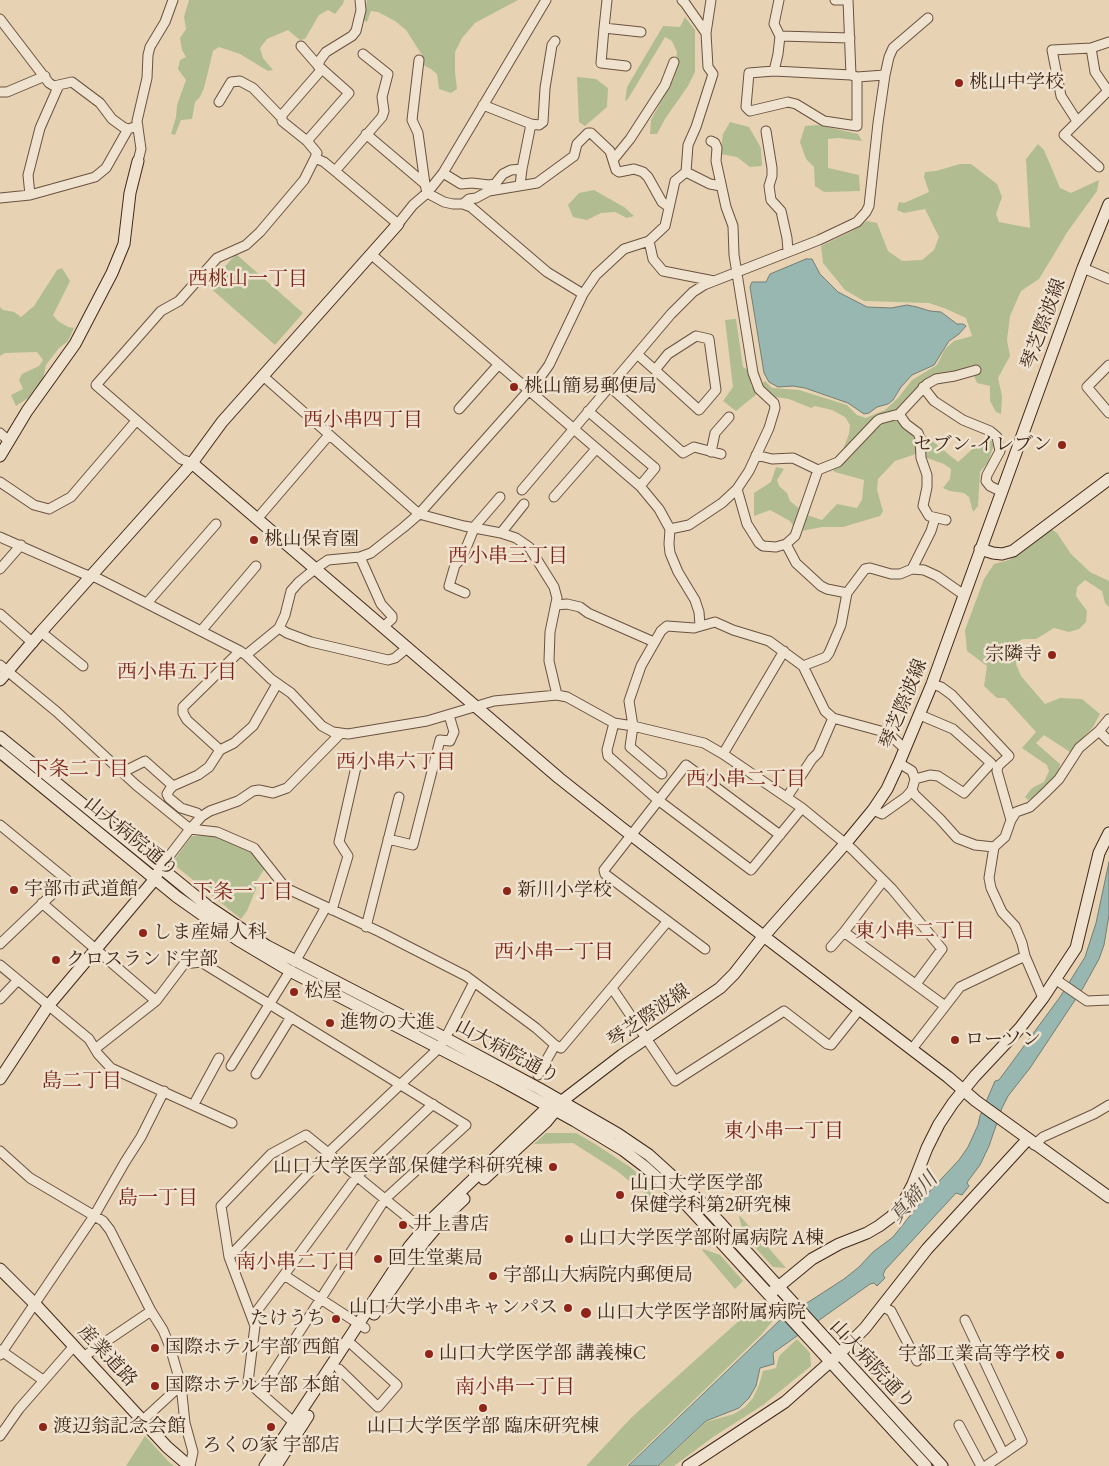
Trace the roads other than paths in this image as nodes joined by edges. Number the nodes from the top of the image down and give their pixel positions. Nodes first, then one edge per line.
1 (173, 0) edge
2 (360, 0) edge
3 (607, 0) edge
4 (682, 0) edge
5 (712, 0) edge
6 (779, 0) edge
7 (835, 0) edge
8 (543, 2) edge
9 (928, 18) dead end
10 (0, 19) edge
11 (604, 28) junction
12 (641, 32) dead end
13 (706, 33) junction
14 (780, 36) junction
15 (850, 38) junction
16 (555, 41) dead end
17 (1109, 42) edge
18 (301, 46) dead end
19 (1091, 48) junction
20 (363, 54) dead end
21 (419, 60) dead end
22 (674, 62) dead end
23 (626, 66) dead end
24 (320, 68) junction
25 (774, 71) junction
26 (885, 75) junction
27 (854, 76) junction
28 (47, 79) junction
29 (59, 85) junction
30 (0, 92) edge
31 (219, 102) dead end
32 (483, 105) junction
33 (48, 110) junction
34 (282, 118) junction
35 (1077, 121) junction
36 (531, 124) junction
37 (138, 126) junction
38 (128, 129) junction
39 (766, 132) dead end
40 (366, 134) junction
41 (307, 141) junction
42 (711, 141) dead end
43 (316, 158) junction
44 (613, 160) junction
45 (138, 161) joint
46 (1099, 167) dead end
47 (522, 169) junction
48 (335, 171) junction
49 (686, 172) junction
50 (444, 173) junction
51 (520, 185) junction
52 (721, 186) junction
53 (426, 189) junction
54 (30, 195) junction
55 (0, 198) edge
56 (463, 204) junction
57 (1109, 204) edge
58 (669, 207) junction
59 (398, 224) junction
60 (649, 241) junction
61 (788, 251) junction
62 (372, 254) junction
63 (1083, 268) junction
64 (737, 272) junction
65 (1109, 279) edge
66 (714, 281) junction
67 (583, 294) junction
68 (637, 354) junction
69 (499, 364) junction
70 (1109, 365) edge
71 (656, 370) junction
72 (976, 370) dead end
73 (263, 376) junction
74 (609, 386) junction
75 (923, 387) junction
76 (530, 390) junction
77 (459, 409) dead end
78 (588, 411) junction
79 (1109, 413) edge
80 (899, 414) junction
81 (729, 417) dead end
82 (136, 421) junction
83 (574, 428) junction
84 (0, 433) edge
85 (329, 435) junction
86 (9, 441) junction
87 (596, 449) junction
88 (711, 452) junction
89 (721, 454) dead end
90 (756, 455) junction
91 (0, 456) edge
92 (192, 463) junction
93 (818, 470) junction
94 (1109, 479) edge
95 (0, 482) edge
96 (640, 486) junction
97 (737, 489) junction
98 (522, 490) dead end
99 (1002, 492) junction
100 (500, 497) dead end
101 (554, 497) dead end
102 (524, 504) dead end
103 (419, 514) junction
104 (935, 518) junction
105 (257, 519) junction
106 (946, 520) dead end
107 (216, 524) dead end
108 (474, 528) junction
109 (670, 530) junction
110 (501, 533) junction
111 (0, 537) edge
112 (786, 544) junction
113 (21, 545) junction
114 (980, 550) junction
115 (360, 557) junction
116 (256, 566) dead end
117 (0, 569) edge
118 (314, 569) junction
119 (912, 569) junction
120 (90, 576) junction
121 (465, 593) dead end
122 (847, 593) junction
123 (964, 596) junction
124 (147, 603) junction
125 (556, 605) junction
126 (0, 614) edge
127 (700, 625) junction
128 (383, 627) junction
129 (279, 628) junction
130 (201, 631) junction
131 (41, 632) junction
132 (654, 642) junction
133 (32, 643) junction
134 (407, 648) junction
135 (784, 652) junction
136 (243, 653) junction
137 (83, 666) dead end
138 (803, 666) junction
139 (2, 672) edge
140 (277, 684) junction
141 (932, 684) junction
142 (557, 695) junction
143 (477, 706) junction
144 (449, 715) junction
145 (920, 715) junction
146 (833, 718) junction
147 (1109, 719) edge
148 (614, 723) junction
149 (633, 726) junction
150 (1099, 731) junction
151 (340, 734) junction
152 (0, 737) edge
153 (1109, 741) edge
154 (905, 749) junction
155 (220, 750) junction
156 (0, 752) edge
157 (723, 754) junction
158 (107, 759) junction
159 (900, 763) junction
160 (356, 767) dead end
161 (662, 774) dead end
162 (915, 779) junction
163 (172, 786) junction
164 (912, 790) junction
165 (399, 797) dead end
166 (787, 797) junction
167 (658, 800) junction
168 (802, 808) junction
169 (872, 810) junction
170 (197, 813) dead end
171 (1011, 820) junction
172 (0, 825) edge
173 (190, 829) junction
174 (1109, 833) edge
175 (630, 835) junction
176 (780, 835) junction
177 (388, 839) junction
178 (845, 844) junction
179 (994, 847) junction
180 (160, 868) junction
181 (155, 879) junction
182 (883, 881) junction
183 (42, 903) junction
184 (329, 908) junction
185 (667, 922) junction
186 (366, 927) junction
187 (844, 932) junction
188 (764, 937) junction
189 (0, 944) edge
190 (831, 947) dead end
191 (96, 949) junction
192 (704, 949) dead end
193 (1025, 956) junction
194 (0, 964) edge
195 (292, 966) junction
196 (18, 980) junction
197 (1057, 981) junction
198 (474, 982) junction
199 (916, 984) junction
200 (612, 988) junction
201 (1043, 998) junction
202 (0, 999) edge
203 (1109, 1000) edge
204 (156, 1001) junction
205 (270, 1004) junction
206 (48, 1006) junction
207 (945, 1006) junction
208 (859, 1010) junction
209 (291, 1017) junction
210 (646, 1038) junction
211 (442, 1043) junction
212 (555, 1045) junction
213 (95, 1049) junction
214 (912, 1049) junction
215 (218, 1058) dead end
216 (231, 1066) dead end
217 (256, 1074) dead end
218 (538, 1075) dead end
219 (0, 1080) edge
220 (400, 1084) junction
221 (962, 1090) junction
222 (164, 1091) junction
223 (194, 1104) junction
224 (433, 1104) junction
225 (1109, 1105) edge
226 (556, 1106) junction
227 (232, 1123) dead end
228 (1030, 1142) junction
229 (0, 1151) edge
230 (328, 1153) junction
231 (357, 1176) junction
232 (1109, 1198) edge
233 (385, 1199) junction
234 (94, 1216) junction
235 (426, 1232) junction
236 (229, 1256) junction
237 (0, 1269) edge
238 (284, 1275) junction
239 (774, 1291) junction
240 (321, 1299) junction
241 (35, 1304) junction
242 (883, 1307) junction
243 (151, 1311) junction
244 (252, 1316) junction
245 (965, 1320) dead end
246 (362, 1326) junction
247 (810, 1331) junction
248 (351, 1343) junction
249 (74, 1346) junction
250 (1, 1352) edge
251 (839, 1354) junction
252 (954, 1354) dead end
253 (83, 1357) junction
254 (918, 1361) dead end
255 (830, 1363) junction
256 (339, 1369) junction
257 (43, 1380) junction
258 (181, 1385) junction
259 (260, 1393) junction
260 (142, 1420) junction
261 (297, 1425) junction
262 (959, 1425) dead end
263 (0, 1436) edge
264 (1003, 1453) junction
265 (190, 1466) edge
266 (265, 1466) edge
267 (276, 1466) edge
268 (688, 1466) edge
269 (926, 1466) edge
270 (942, 1466) edge
271 (982, 1466) edge
272 (986, 1466) edge

1 - 37 street
2 - 24 street
3 - 11 street
4 - 13 street
5 - 13 street
6 - 14 street
7 - 15 street
8 - 32 street
9 - 26 street
10 - 28 street
11 - 12 street
11 - 23 street
13 - 49 street
14 - 15 street
14 - 25 street
15 - 27 street
16 - 36 street
17 - 19 street
18 - 24 street
19 - 35 street
19 - 35 street
20 - 40 street
21 - 53 street
22 - 44 street
24 - 34 street
24 - 41 street
25 - 27 street
25 - 27 street
26 - 27 street
26 - 61 street
28 - 29 street
28 - 30 street
28 - 33 street
29 - 33 street
29 - 38 street
31 - 34 street
32 - 36 street
32 - 50 street
33 - 54 street
34 - 41 street
35 - 46 street
36 - 47 street
37 - 38 street
37 - 45 street
38 - 54 street
39 - 61 street
40 - 48 street
40 - 53 street
41 - 43 street
42 - 52 street
43 - 48 street
43 - 82 street
44 - 51 street
44 - 58 street
45 - 86 street
47 - 50 street
47 - 51 street
48 - 59 street
49 - 52 street
49 - 58 street
50 - 53 street
51 - 56 street
52 - 64 street
53 - 56 street
53 - 59 street
54 - 55 street
56 - 67 street
57 - 63 street, 琴芝際波線
58 - 60 street
59 - 62 street
60 - 66 street
60 - 67 street
61 - 64 street
62 - 69 street
62 - 73 street
63 - 65 street
63 - 99 street, 琴芝際波線
64 - 66 street
64 - 90 street
66 - 68 street
67 - 76 street
68 - 71 street
68 - 74 street
69 - 76 street
69 - 77 street
70 - 79 street
71 - 71 street
72 - 75 street
73 - 85 street
73 - 92 street
74 - 78 street
74 - 88 street
75 - 80 street
75 - 99 street
76 - 83 street
76 - 103 street
78 - 83 street
78 - 96 street
80 - 93 street
80 - 104 street
81 - 88 street
82 - 92 street
82 - 95 street
83 - 87 street
83 - 98 street
84 - 86 street
85 - 103 street
85 - 105 street
86 - 91 street
87 - 96 street
87 - 101 street
88 - 89 street
90 - 93 street
90 - 97 street
92 - 105 street
92 - 120 street
93 - 112 street
94 - 114 street
96 - 109 street
97 - 109 street
97 - 112 street
99 - 114 street, 琴芝際波線
100 - 108 street
102 - 110 street
103 - 108 street
103 - 115 street
104 - 106 street
104 - 119 street
105 - 118 street
107 - 124 street
108 - 110 street
108 - 121 street
109 - 127 street
110 - 125 street
111 - 113 street
112 - 122 street
113 - 117 street
113 - 120 street
114 - 123 street, 琴芝際波線
115 - 118 street
115 - 128 street
116 - 130 street
118 - 128 street
118 - 129 street
119 - 122 street
119 - 123 street
120 - 124 street
120 - 131 street
122 - 138 street
123 - 141 street, 琴芝際波線
124 - 130 street
125 - 132 street
125 - 142 street
126 - 133 street
127 - 132 street
127 - 135 street
128 - 134 street
129 - 134 street
129 - 136 street
130 - 136 street
131 - 133 street
131 - 137 street
132 - 149 street
133 - 139 street
134 - 143 street
135 - 138 street
135 - 157 street
136 - 140 street
136 - 155 street
138 - 146 street
139 - 158 street
140 - 151 street
140 - 155 street
141 - 145 street, 琴芝際波線
141 - 171 street
142 - 143 street
142 - 148 street
143 - 144 street
143 - 175 street
144 - 151 street
144 - 177 street
145 - 154 street, 琴芝際波線
145 - 162 street
146 - 154 street
146 - 166 street
147 - 150 street
148 - 149 street
148 - 167 street
149 - 157 street
149 - 161 street
150 - 153 street
150 - 171 street
151 - 173 street
152 - 180 street, 山大病院通り
154 - 159 street, 琴芝際波線
155 - 163 street
156 - 181 street, 山大病院通り
157 - 166 street
158 - 163 street
158 - 173 street
159 - 162 street
159 - 169 street, 琴芝際波線
160 - 184 street
162 - 164 street
163 - 170 street
164 - 169 street
164 - 179 street
165 - 177 street
166 - 168 street
167 - 175 street
167 - 176 street
167 - 176 street
168 - 176 street
168 - 178 street
169 - 178 street, 琴芝際波線
171 - 179 street
172 - 183 street
173 - 180 street
173 - 184 street
174 - 197 street
175 - 185 street
175 - 188 street
177 - 186 street
178 - 182 street
178 - 188 street, 琴芝際波線
179 - 193 street
180 - 181 street
180 - 195 street, 山大病院通り
181 - 191 street
181 - 195 street, 山大病院通り
182 - 187 street
182 - 199 street
183 - 189 street
183 - 191 street
184 - 186 street
184 - 195 street
185 - 192 street
185 - 200 street
186 - 198 street
187 - 190 street
187 - 199 street
188 - 208 street
188 - 210 street, 琴芝際波線
191 - 204 street
191 - 206 street
193 - 201 street
193 - 207 street
194 - 196 street
195 - 205 street
195 - 211 street, 山大病院通り
196 - 202 street
196 - 206 street
197 - 201 street
197 - 203 street
198 - 211 street
198 - 212 street
199 - 207 street
200 - 210 street
200 - 212 street
201 - 221 street
204 - 205 street
204 - 213 street
205 - 209 street
205 - 216 street
206 - 213 street
206 - 219 street
207 - 214 street
208 - 210 street
208 - 214 street
209 - 217 street
209 - 220 street
210 - 226 street, 琴芝際波線
211 - 220 street
211 - 226 street, 山大病院通り
212 - 218 street
213 - 222 street
214 - 221 street
215 - 223 street
220 - 224 street
220 - 230 street
221 - 228 street
221 - 239 street
222 - 223 street
222 - 234 street
223 - 227 street
224 - 231 street
224 - 233 street
225 - 228 street
226 - 235 street, 琴芝際波線
226 - 239 street, 山大病院通り
228 - 232 street
228 - 242 street
229 - 234 street
230 - 231 street
230 - 236 street
230 - 236 street
231 - 233 street
231 - 238 street
233 - 235 street
233 - 240 street
234 - 241 street
234 - 243 street
235 - 246 street, 琴芝際波線
236 - 244 street
237 - 241 street, 産業道路
238 - 240 street
238 - 244 street
239 - 247 street, 山大病院通り
240 - 246 street
240 - 259 street
241 - 249 street, 産業道路
241 - 250 street
242 - 251 street
242 - 254 street
243 - 253 street
243 - 258 street
244 - 259 street
245 - 264 street
246 - 248 street, 琴芝際波線
247 - 251 street, 山大病院通り
247 - 255 street, 山大病院通り
248 - 256 street, 琴芝際波線
248 - 256 street
248 - 261 street, 琴芝際波線
249 - 253 street, 産業道路
249 - 257 street
250 - 257 street
251 - 255 street
251 - 270 street, 山大病院通り
252 - 264 street
253 - 260 street, 産業道路
255 - 268 street
255 - 269 street, 山大病院通り
256 - 261 street, 琴芝際波線
257 - 263 street
258 - 260 street
258 - 265 street
259 - 261 street
260 - 265 street, 産業道路
261 - 266 street, 琴芝際波線
261 - 267 street, 琴芝際波線
262 - 271 street
264 - 272 street

